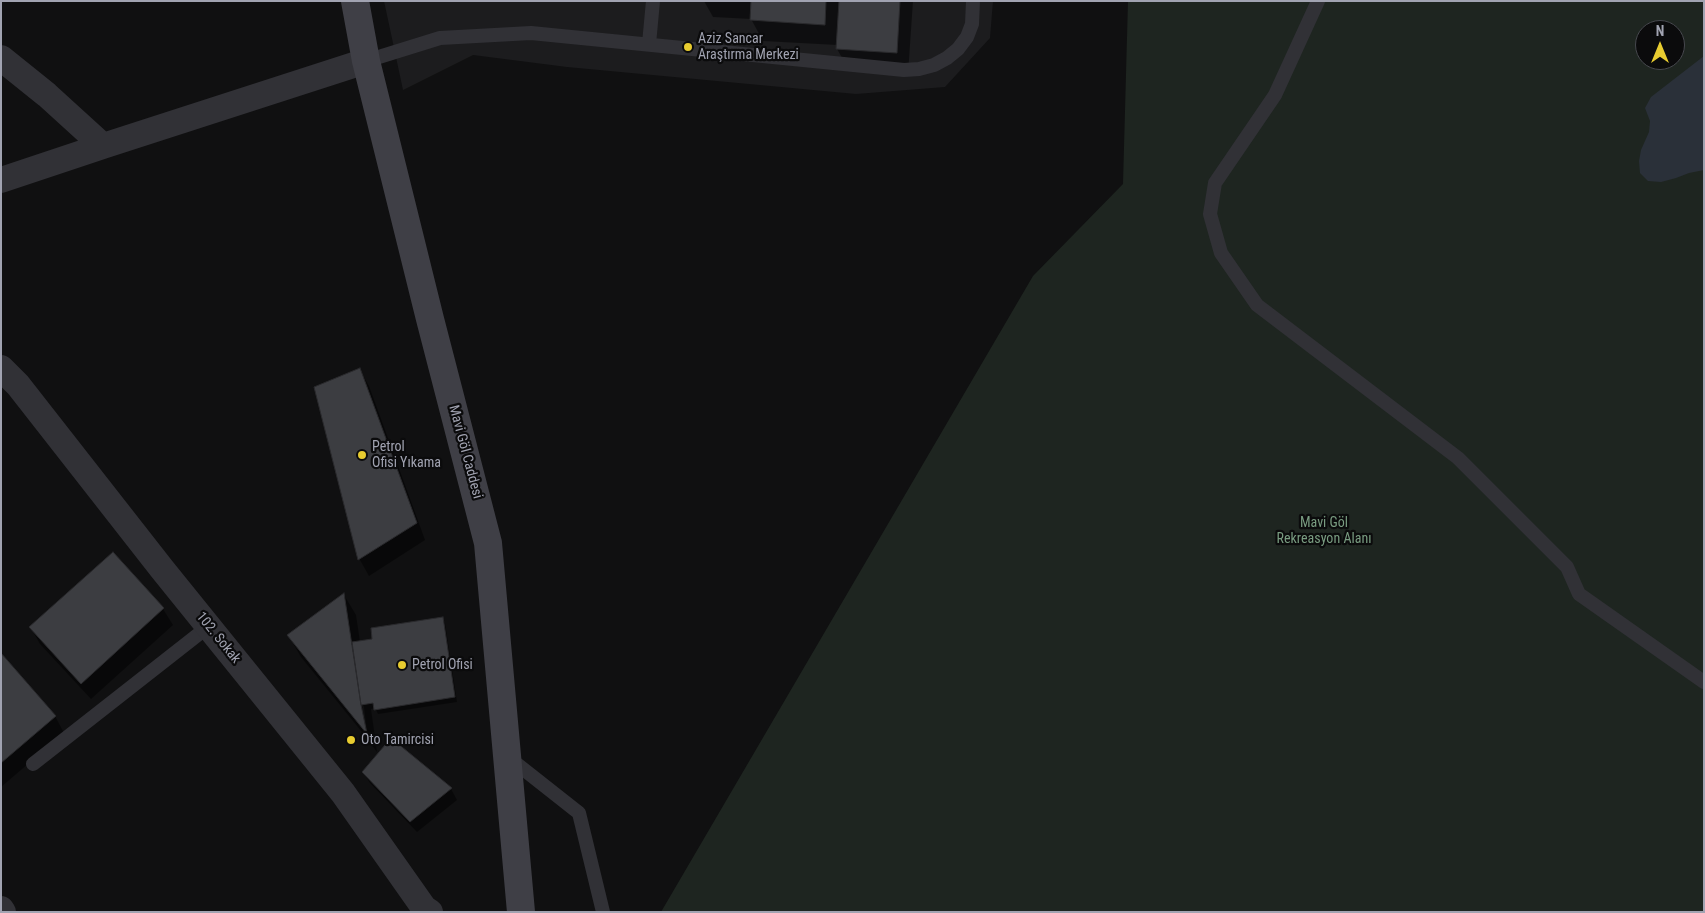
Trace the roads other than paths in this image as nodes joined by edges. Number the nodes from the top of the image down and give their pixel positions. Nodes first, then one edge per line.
1 (355, 1) edge
2 (653, 1) edge
3 (973, 1) edge
4 (1318, 1) edge
5 (649, 44) junction
6 (1, 58) edge
7 (366, 61) junction
8 (103, 146) junction
9 (1, 180) edge
10 (1, 368) edge
11 (209, 626) junction
12 (1704, 682) edge
13 (507, 757) junction
14 (33, 764) dead end
15 (430, 912) edge
16 (521, 912) edge
17 (602, 912) edge

1 - 7 street, Mavi Göl Caddesi
2 - 5 lane
3 - 5 lane
4 - 12 lane
5 - 7 lane
6 - 8 street
7 - 8 street
7 - 13 street, Mavi Göl Caddesi
8 - 9 street
10 - 11 street, 102. Sokak
11 - 14 lane
11 - 15 street, 102. Sokak
13 - 16 street, Mavi Göl Caddesi
13 - 17 lane

